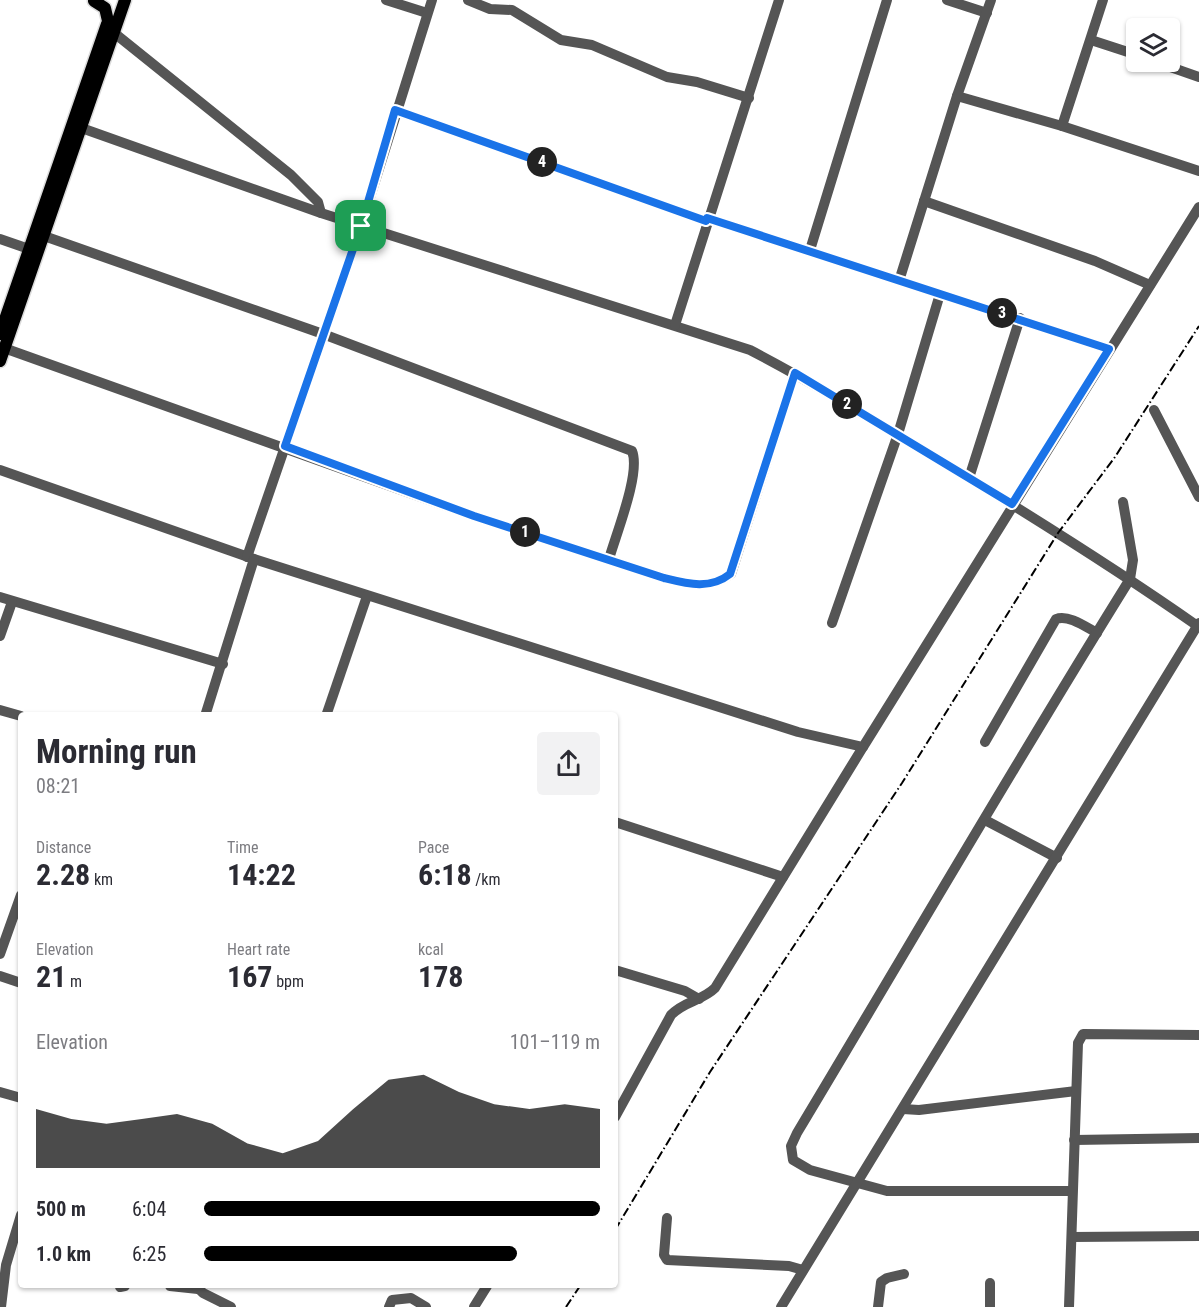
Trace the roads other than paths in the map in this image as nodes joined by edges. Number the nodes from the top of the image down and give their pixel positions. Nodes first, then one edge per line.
1 (92, 0) edge
2 (386, 0) edge
3 (432, 0) edge
4 (468, 0) edge
5 (779, 0) edge
6 (887, 0) edge
7 (947, 0) edge
8 (991, 0) edge
9 (1103, 0) edge
10 (118, 4) edge
11 (427, 13) junction
12 (987, 13) junction
13 (111, 26) junction
14 (1091, 40) junction
15 (1126, 51) edge
16 (1180, 70) edge
17 (1199, 77) edge
18 (957, 96) junction
19 (747, 102) junction
20 (395, 110) junction
21 (1062, 126) junction
22 (76, 127) junction
23 (1199, 171) edge
24 (924, 201) junction
25 (1199, 207) edge
26 (321, 213) junction
27 (707, 220) junction
28 (361, 226) junction
29 (44, 236) junction
30 (0, 239) edge
31 (29, 249) junction
32 (810, 249) junction
33 (898, 280) junction
34 (1150, 285) junction
35 (940, 294) junction
36 (1020, 318) junction
37 (675, 325) junction
38 (0, 334) edge
39 (323, 334) junction
40 (4, 348) junction
41 (1109, 349) junction
42 (0, 361) edge
43 (795, 373) junction
44 (1154, 411) dead end
45 (898, 435) junction
46 (285, 446) junction
47 (0, 470) edge
48 (969, 477) junction
49 (1199, 497) edge
50 (1123, 502) dead end
51 (1012, 504) junction
52 (251, 558) junction
53 (609, 559) junction
54 (1130, 579) junction
55 (367, 596) junction
56 (0, 597) edge
57 (12, 602) junction
58 (832, 623) dead end
59 (1198, 625) edge
60 (1097, 633) junction
61 (0, 636) edge
62 (223, 664) junction
63 (0, 710) edge
64 (206, 712) edge
65 (327, 712) edge
66 (18, 715) edge
67 (985, 742) dead end
68 (863, 747) junction
69 (985, 820) junction
70 (618, 823) edge
71 (1057, 858) junction
72 (783, 877) junction
73 (18, 903) edge
74 (0, 954) edge
75 (618, 971) edge
76 (0, 976) edge
77 (18, 982) edge
78 (699, 999) junction
79 (1199, 1035) edge
80 (1076, 1091) junction
81 (0, 1092) edge
82 (18, 1097) edge
83 (618, 1109) edge
84 (903, 1109) junction
85 (1199, 1138) edge
86 (1074, 1140) junction
87 (857, 1183) junction
88 (1071, 1191) junction
89 (667, 1218) dead end
90 (18, 1229) edge
91 (1199, 1236) edge
92 (1072, 1237) junction
93 (803, 1269) junction
94 (904, 1275) dead end
95 (990, 1283) dead end
96 (199, 1288) edge
97 (486, 1288) edge
98 (1, 1307) edge
99 (231, 1307) edge
100 (388, 1307) edge
101 (426, 1307) edge
102 (474, 1307) edge
103 (781, 1307) edge
104 (878, 1307) edge
105 (990, 1307) edge
106 (1069, 1307) edge

1 - 10 street
1 - 13 main road
2 - 11 street
3 - 11 street
4 - 19 street
5 - 19 street
6 - 32 street
7 - 12 street
8 - 12 street
9 - 14 street
10 - 13 main road
11 - 20 street
12 - 18 street
13 - 22 main road
13 - 26 street
14 - 15 street
14 - 21 street
16 - 17 street
18 - 21 street
18 - 24 street
19 - 27 street
20 - 27 street
20 - 28 street
21 - 23 street
22 - 26 street
22 - 29 main road
22 - 31 main road
24 - 33 street
24 - 34 street
25 - 34 street
26 - 28 street
27 - 32 street
27 - 37 street
28 - 37 street
28 - 39 street
29 - 39 street
29 - 40 main road
30 - 31 street
31 - 38 main road
32 - 33 street
33 - 35 street
34 - 41 street
35 - 36 street
35 - 45 street
36 - 41 street
36 - 48 street
37 - 43 street
39 - 46 street
39 - 53 street
40 - 42 main road
40 - 46 street
41 - 51 street
43 - 45 street
43 - 53 street
44 - 49 street
45 - 48 street
45 - 58 street
46 - 52 street
46 - 53 street
47 - 52 street
48 - 51 street
50 - 54 street
51 - 54 street
51 - 68 street
52 - 55 street
52 - 62 street
54 - 59 street
54 - 60 street
55 - 65 street
55 - 68 street
56 - 57 street
57 - 61 street
57 - 62 street
59 - 71 street
60 - 67 street
60 - 69 street
62 - 64 street
63 - 66 street
68 - 72 street
69 - 71 street
69 - 87 street
70 - 72 street
71 - 84 street
72 - 78 street
73 - 74 street
75 - 78 street
76 - 77 street
78 - 83 street
79 - 80 street
80 - 84 street
80 - 86 street
81 - 82 street
84 - 87 street
85 - 86 street
86 - 88 street
87 - 88 street
87 - 93 street
88 - 92 street
89 - 93 street
90 - 98 street
91 - 92 street
92 - 106 street
93 - 103 street
94 - 104 street
95 - 105 street
96 - 99 street
97 - 102 street
100 - 101 street

